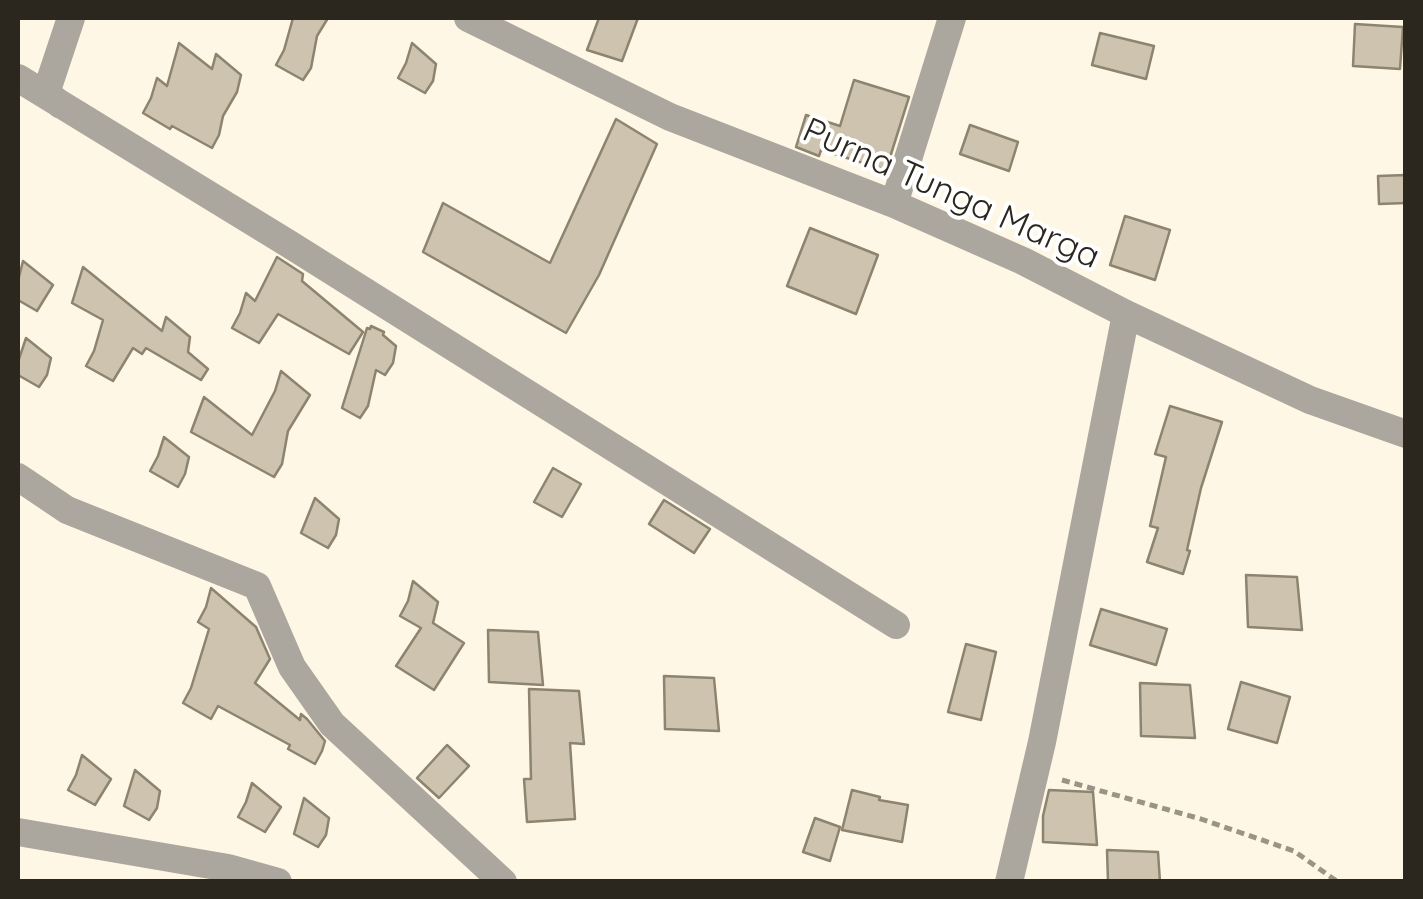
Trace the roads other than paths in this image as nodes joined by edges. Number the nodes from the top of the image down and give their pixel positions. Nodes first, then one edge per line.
1 (70, 18) edge
2 (468, 18) edge
3 (952, 18) edge
4 (18, 78) edge
5 (62, 106) junction
6 (894, 204) junction
7 (1126, 314) junction
8 (1406, 434) edge
9 (18, 477) edge
10 (896, 625) dead end
11 (18, 832) edge
12 (278, 882) edge
13 (504, 882) edge
14 (1009, 882) edge

1 - 5 street
2 - 6 street, Purna Tunga Marga
3 - 6 street
4 - 5 street
5 - 10 street
6 - 7 street, Purna Tunga Marga
7 - 8 street, Purna Tunga Marga
7 - 14 street
9 - 13 street
11 - 12 street

